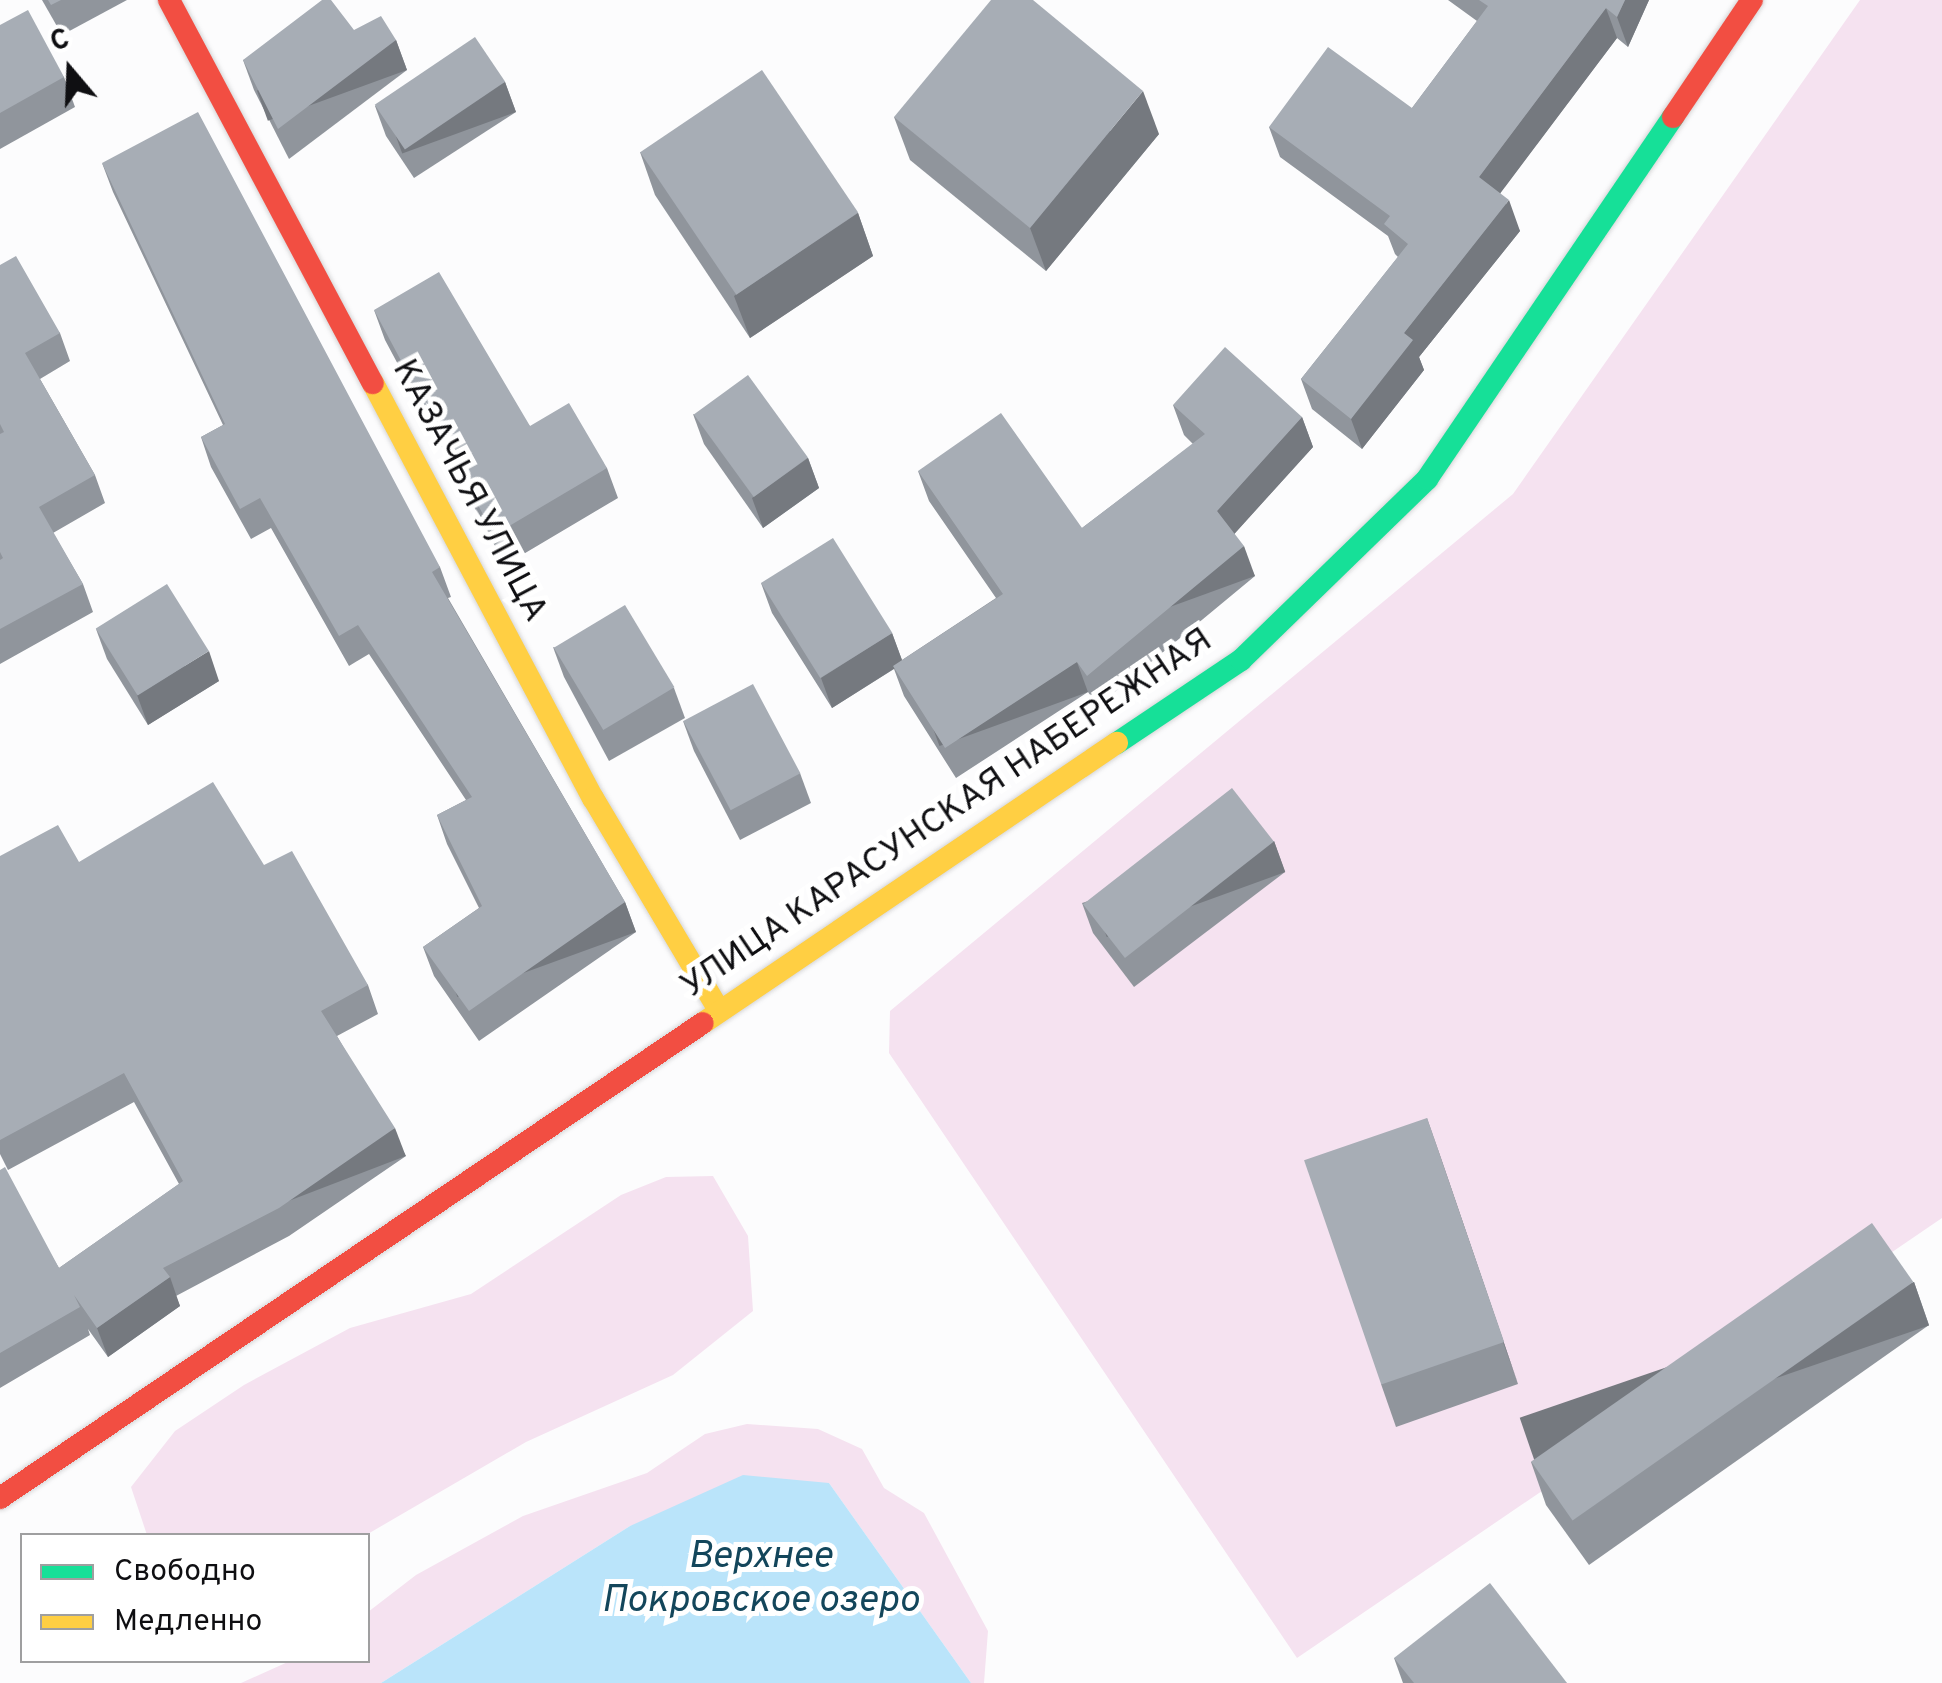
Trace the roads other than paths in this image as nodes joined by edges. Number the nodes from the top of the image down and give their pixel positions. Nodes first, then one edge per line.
1 (169, 0) edge
2 (1752, 0) edge
3 (719, 1010) junction
4 (0, 1498) edge

1 - 3 street, КАЗАЧЬЯ УЛИЦА
2 - 3 street, УЛИЦА КАРАСУНСКАЯ НАБЕРЕЖНАЯ
3 - 4 street, УЛИЦА КАРАСУНСКАЯ НАБЕРЕЖНАЯ

